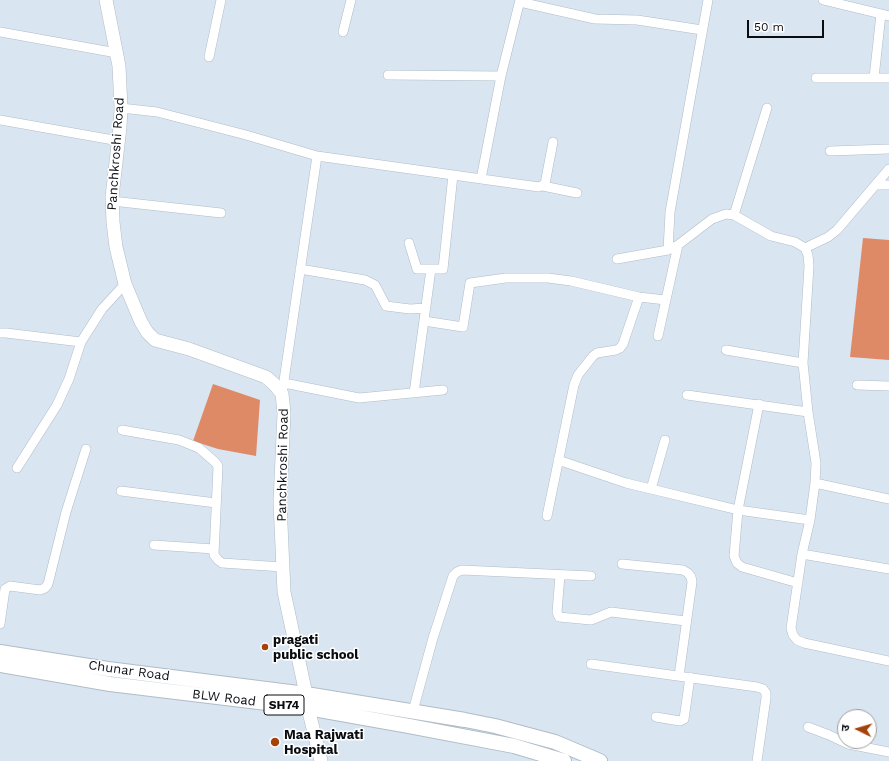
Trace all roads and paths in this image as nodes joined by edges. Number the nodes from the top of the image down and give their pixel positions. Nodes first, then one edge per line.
1 (106, 0) edge
2 (221, 0) edge
3 (351, 0) edge
4 (708, 0) edge
5 (823, 0) edge
6 (520, 1) edge
7 (885, 15) edge
8 (702, 30) junction
9 (0, 32) edge
10 (343, 32) dead end
11 (117, 53) junction
12 (209, 57) dead end
13 (388, 75) dead end
14 (501, 76) junction
15 (816, 78) dead end
16 (874, 78) junction
17 (889, 78) edge
18 (121, 108) junction
19 (767, 108) dead end
20 (0, 120) edge
21 (119, 141) junction
22 (553, 142) dead end
23 (889, 149) edge
24 (830, 151) dead end
25 (317, 156) junction
26 (889, 169) edge
27 (453, 175) junction
28 (481, 179) junction
29 (877, 185) junction
30 (889, 185) edge
31 (543, 186) junction
32 (576, 193) dead end
33 (112, 201) junction
34 (221, 213) dead end
35 (734, 215) junction
36 (409, 243) dead end
37 (678, 245) junction
38 (805, 248) junction
39 (668, 250) junction
40 (616, 259) dead end
41 (300, 269) junction
42 (431, 269) junction
43 (125, 284) junction
44 (639, 297) junction
45 (666, 300) junction
46 (426, 308) junction
47 (424, 321) junction
48 (0, 333) edge
49 (658, 336) dead end
50 (81, 342) junction
51 (726, 350) dead end
52 (803, 363) junction
53 (857, 385) dead end
54 (889, 386) edge
55 (283, 389) junction
56 (443, 390) dead end
57 (414, 393) junction
58 (687, 395) dead end
59 (759, 404) junction
60 (808, 412) junction
61 (122, 430) dead end
62 (665, 440) dead end
63 (86, 449) dead end
64 (558, 460) junction
65 (18, 468) dead end
66 (815, 483) junction
67 (651, 489) junction
68 (121, 491) dead end
69 (889, 499) edge
70 (216, 503) junction
71 (738, 510) junction
72 (547, 516) dead end
73 (810, 520) junction
74 (154, 545) dead end
75 (214, 549) junction
76 (802, 554) junction
77 (622, 564) dead end
78 (283, 567) junction
79 (889, 569) edge
80 (560, 575) junction
81 (591, 576) dead end
82 (798, 583) junction
83 (686, 621) junction
84 (0, 624) edge
85 (0, 652) edge
86 (889, 661) edge
87 (591, 664) dead end
88 (0, 665) edge
89 (680, 676) junction
90 (690, 677) junction
91 (306, 694) junction
92 (308, 708) junction
93 (413, 711) junction
94 (656, 717) dead end
95 (808, 727) dead end
96 (889, 752) edge
97 (321, 761) edge
98 (564, 761) edge
99 (600, 761) edge
100 (757, 761) edge

1 - 11 street, Panchkroshi Road
2 - 12 street
3 - 10 street
4 - 8 street
5 - 7 street
6 - 8 street
6 - 14 street
7 - 16 street
8 - 39 street
9 - 11 street
11 - 18 street, Panchkroshi Road
13 - 14 street
14 - 28 street
15 - 16 street
16 - 17 street
18 - 21 street, Panchkroshi Road
18 - 25 street
19 - 35 street
20 - 21 street
21 - 33 street, Panchkroshi Road
22 - 31 street
23 - 24 street
25 - 27 street
25 - 41 street
26 - 29 street
27 - 28 street
27 - 42 street
28 - 31 street
29 - 30 street
29 - 38 street
31 - 32 street
33 - 34 street
33 - 43 street, Panchkroshi Road
35 - 37 street
35 - 38 street
36 - 42 street
37 - 39 street
37 - 45 street
38 - 52 street
39 - 40 street
41 - 46 street
41 - 55 street
42 - 46 street
43 - 50 street
43 - 55 street, Panchkroshi Road
44 - 45 street
44 - 47 street
44 - 64 street
45 - 49 street
46 - 47 street
47 - 57 street
48 - 50 street
50 - 65 street
51 - 52 street
52 - 60 street
53 - 54 street
55 - 57 street
55 - 78 street, Panchkroshi Road
56 - 57 street
58 - 59 street
59 - 60 street
59 - 71 street
60 - 66 street
61 - 70 street
62 - 67 street
63 - 84 street
64 - 67 street
64 - 72 street
66 - 69 street
66 - 73 street
67 - 71 street
68 - 70 street
70 - 75 street
71 - 73 street
71 - 82 street
73 - 76 street
74 - 75 street
75 - 78 street
76 - 79 street
76 - 82 street
77 - 83 street
78 - 91 street, Panchkroshi Road
80 - 81 street
80 - 83 street
80 - 93 street
82 - 86 street
83 - 89 street
85 - 91 main road, Chunar Road / SH74
87 - 89 street
88 - 92 main road, BLW Road / SH74
89 - 90 street
90 - 94 street
90 - 100 street
91 - 92 street, Panchkroshi Road
91 - 93 main road, SH74
92 - 97 street, Panchkroshi Road
92 - 98 main road, BLW Road / SH74
93 - 99 main road, SH74
95 - 96 street

